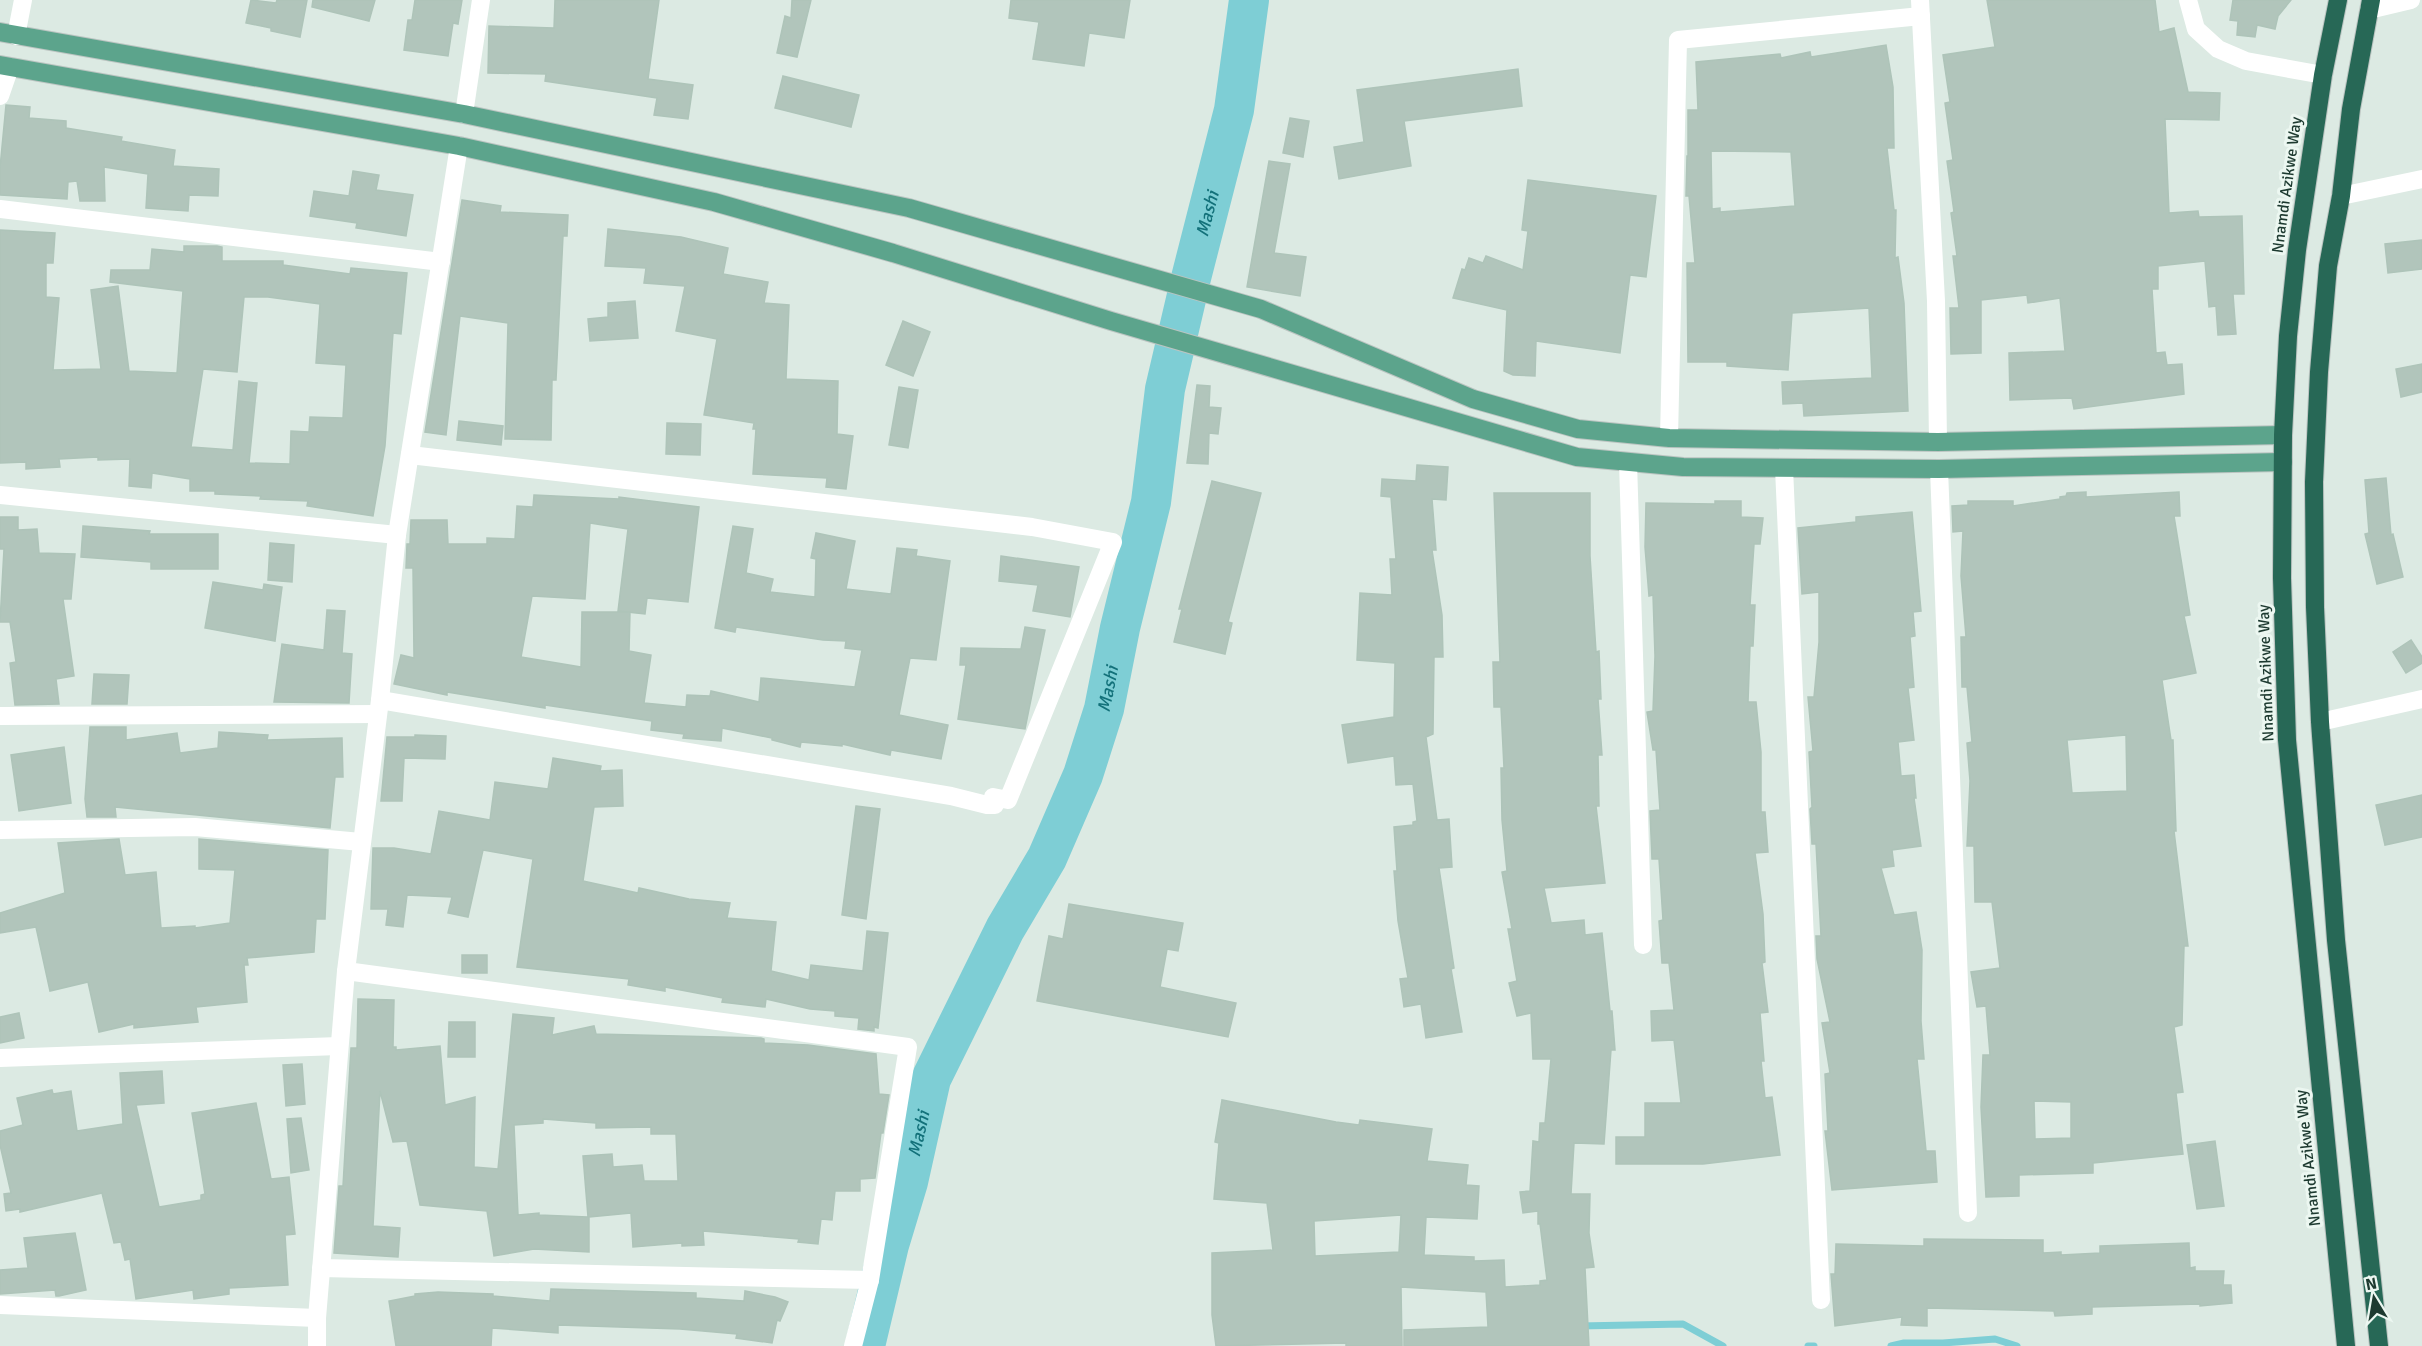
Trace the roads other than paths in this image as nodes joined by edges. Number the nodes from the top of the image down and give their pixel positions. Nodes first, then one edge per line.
1 (23, 0) edge
2 (481, 0) edge
3 (2188, 0) edge
4 (2338, 0) edge
5 (2411, 0) edge
6 (2370, 5) edge
7 (1920, 8) edge
8 (8, 34) edge
9 (5, 66) edge
10 (2322, 75) junction
11 (0, 96) edge
12 (464, 114) junction
13 (459, 146) junction
14 (2422, 178) edge
15 (2341, 196) junction
16 (0, 209) edge
17 (441, 262) junction
18 (2283, 435) junction
19 (1669, 438) junction
20 (1938, 442) junction
21 (410, 455) junction
22 (1628, 462) junction
23 (2283, 462) junction
24 (1784, 468) junction
25 (1940, 469) junction
26 (0, 495) edge
27 (397, 535) junction
28 (2422, 699) edge
29 (379, 707) junction
30 (0, 716) edge
31 (2319, 722) junction
32 (0, 830) edge
33 (361, 842) junction
34 (1643, 945) dead end
35 (346, 971) junction
36 (339, 1046) junction
37 (0, 1058) edge
38 (1968, 1213) dead end
39 (321, 1268) junction
40 (870, 1280) junction
41 (1821, 1300) dead end
42 (0, 1305) edge
43 (317, 1318) junction
44 (317, 1346) edge
45 (853, 1346) edge
46 (2346, 1346) edge
47 (2379, 1346) edge

1 - 8 street
2 - 12 street
3 - 10 street
4 - 10 highway, Nnamdi Azikwe Way
5 - 6 street
6 - 15 highway
7 - 19 street
7 - 20 street
8 - 12 main road
9 - 11 street
9 - 13 main road
10 - 18 highway, Nnamdi Azikwe Way
12 - 19 main road
13 - 17 street
13 - 22 main road
14 - 15 street
15 - 31 highway
16 - 17 street
17 - 21 street
18 - 20 main road
18 - 23 highway, Nnamdi Azikwe Way
19 - 20 main road
21 - 27 street
21 - 29 street
22 - 24 main road
22 - 34 street
23 - 25 main road
23 - 46 highway, Nnamdi Azikwe Way
24 - 25 main road
24 - 41 street
25 - 38 street
26 - 27 street
27 - 29 street
28 - 31 street
29 - 30 street
29 - 33 street
31 - 47 highway
32 - 33 street
33 - 35 street
35 - 36 street
35 - 40 street
36 - 37 street
36 - 39 street
39 - 40 street
39 - 43 street
40 - 45 street
42 - 43 street
43 - 44 street

